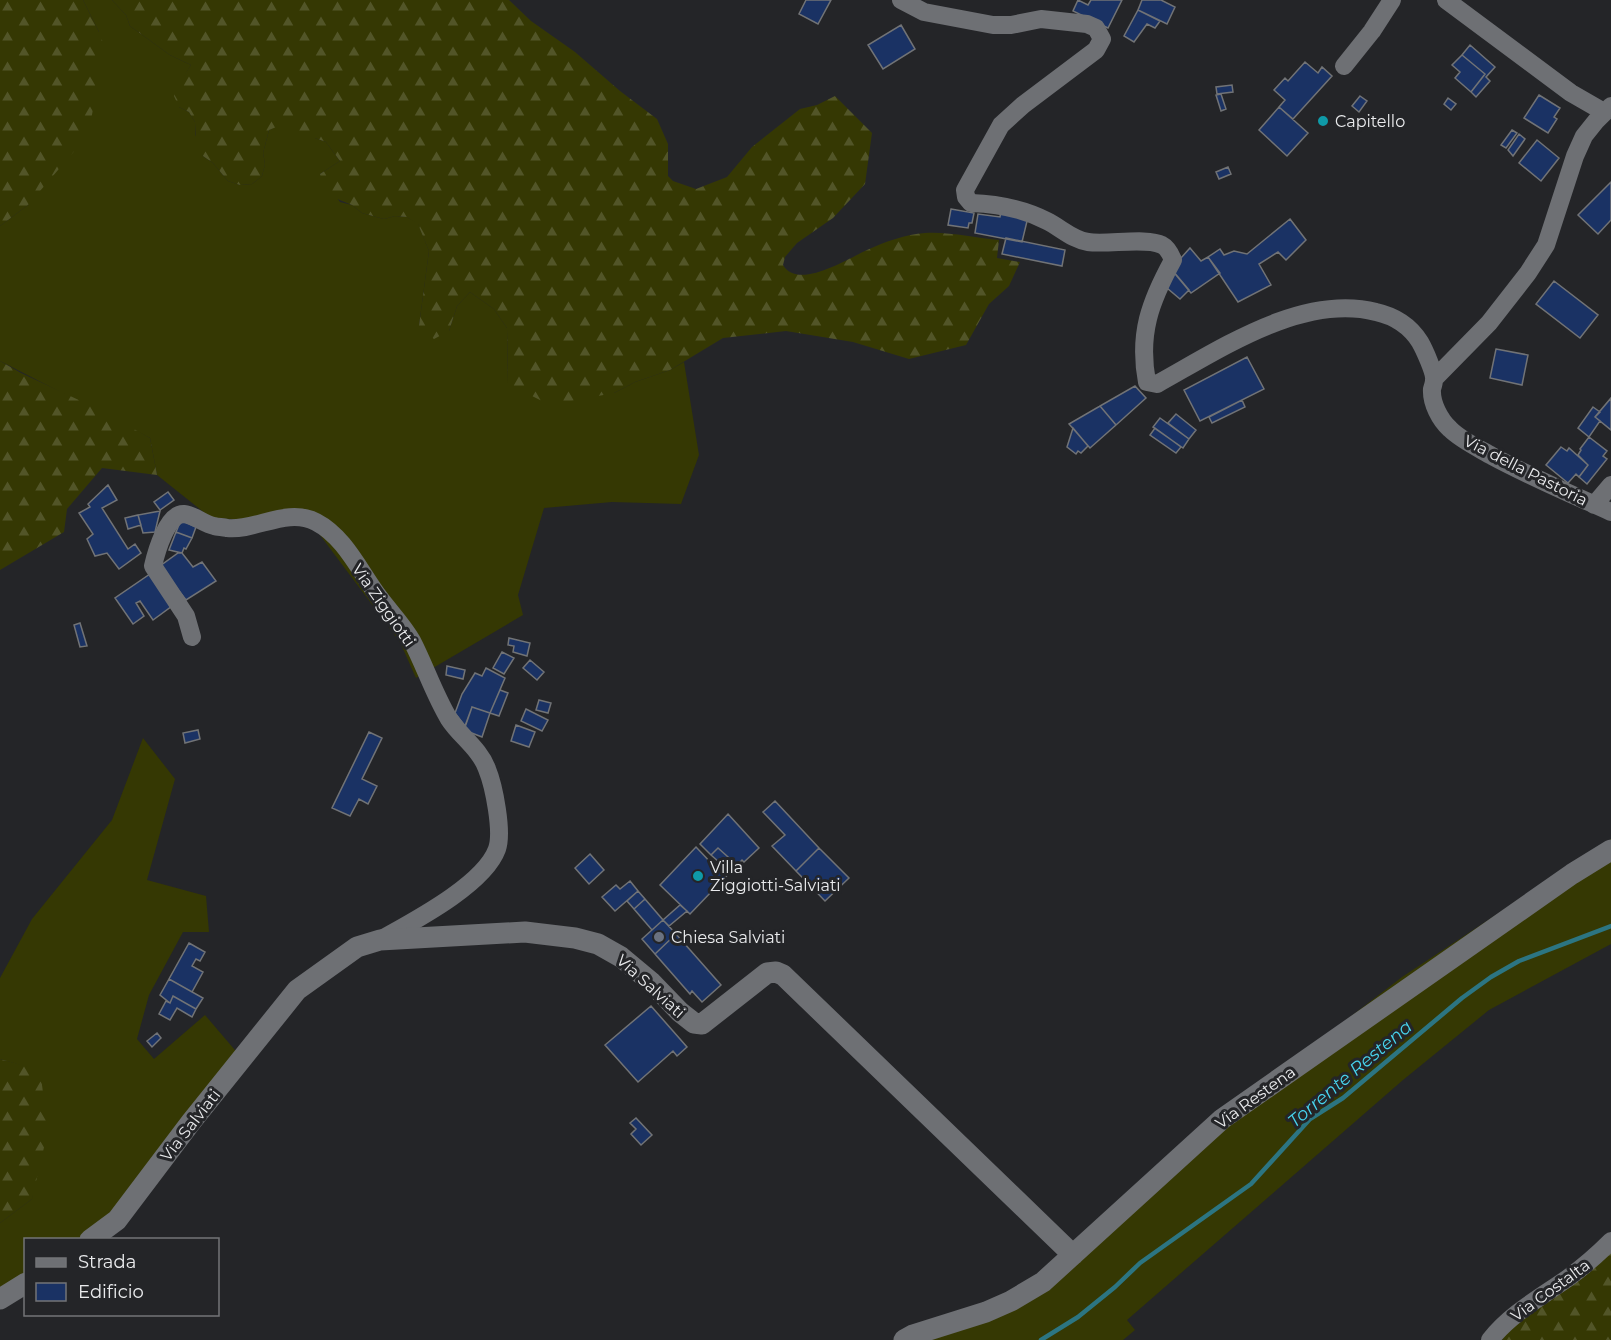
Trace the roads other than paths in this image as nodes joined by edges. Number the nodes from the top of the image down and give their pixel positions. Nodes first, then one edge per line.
1 (900, 0) edge
2 (1392, 0) edge
3 (1446, 0) edge
4 (1344, 66) dead end
5 (1608, 109) edge
6 (1435, 378) junction
7 (1611, 485) edge
8 (1603, 509) edge
9 (192, 637) dead end
10 (1611, 850) edge
11 (380, 940) junction
12 (91, 1238) edge
13 (1611, 1241) edge
14 (1073, 1255) junction
15 (24, 1284) edge
16 (0, 1299) edge
17 (904, 1340) edge
18 (1490, 1340) edge

1 - 6 street, Via della Pastoria
2 - 4 street
3 - 5 street
5 - 6 street
6 - 8 street, Via della Pastoria
7 - 8 street
9 - 11 street, Via Ziggiotti
10 - 14 street, Via Restena
11 - 12 street, Via Salviati
11 - 14 street, Via Salviati
13 - 18 street, Via Costalta
14 - 17 street, Via Restena
15 - 16 street

